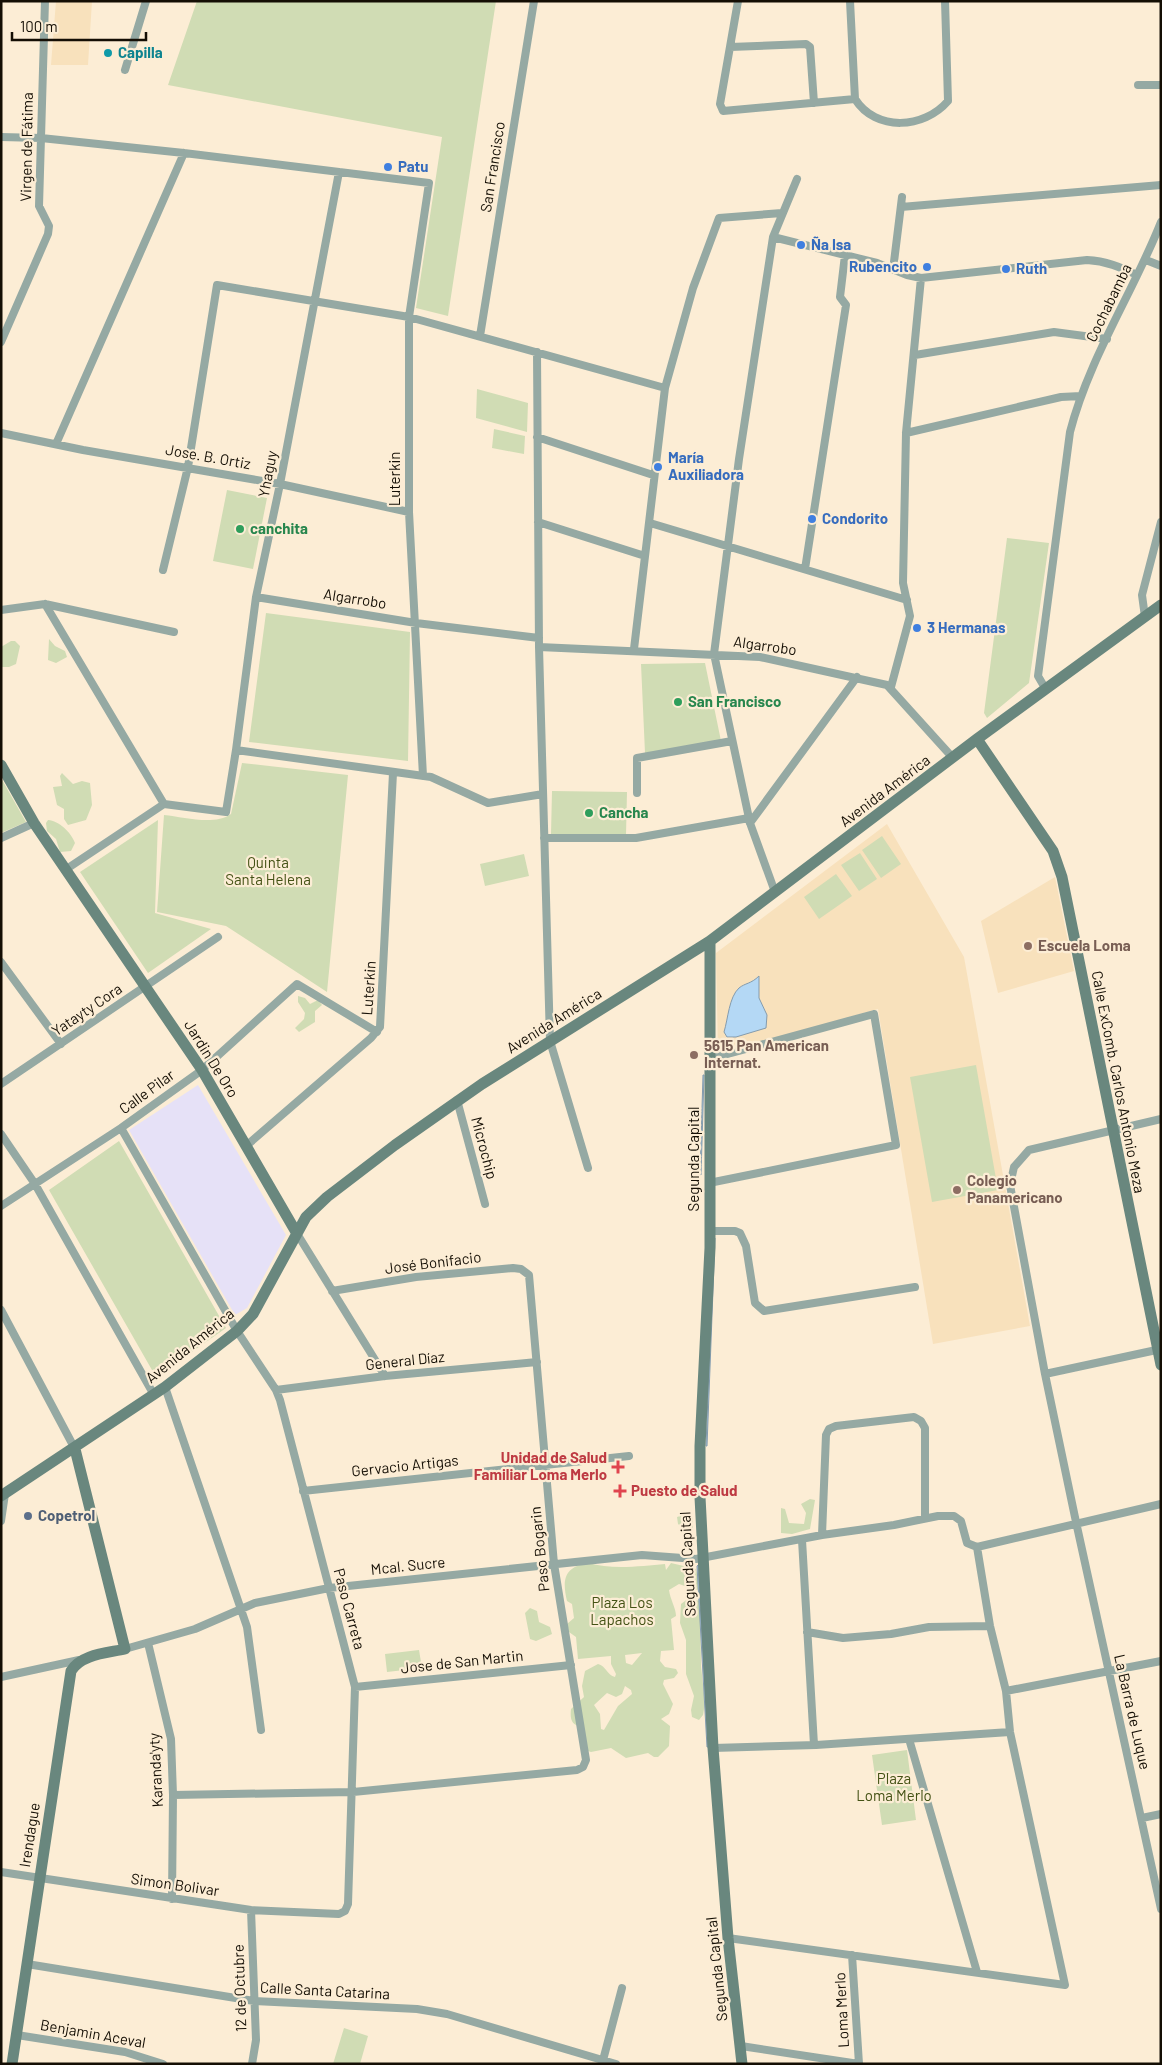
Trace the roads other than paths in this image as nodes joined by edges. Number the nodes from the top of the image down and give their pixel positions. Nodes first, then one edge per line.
1 (45, 1) edge
2 (146, 1) edge
3 (534, 1) edge
4 (738, 1) edge
5 (850, 1) edge
6 (946, 1) edge
7 (730, 47) junction
8 (125, 70) dead end
9 (1138, 85) dead end
10 (1161, 85) edge
11 (855, 99) junction
12 (814, 103) junction
13 (1, 137) edge
14 (41, 138) junction
15 (184, 152) junction
16 (340, 172) junction
17 (797, 179) dead end
18 (1161, 184) edge
19 (902, 197) dead end
20 (901, 207) junction
21 (782, 213) junction
22 (1161, 222) edge
23 (773, 237) junction
24 (845, 255) junction
25 (1146, 260) junction
26 (1161, 266) edge
27 (894, 270) junction
28 (1137, 275) junction
29 (921, 278) junction
30 (314, 300) junction
31 (409, 317) junction
32 (480, 336) junction
33 (1107, 339) junction
34 (1, 342) edge
35 (536, 352) junction
36 (915, 356) junction
37 (665, 388) junction
38 (1081, 396) junction
39 (1, 433) edge
40 (906, 433) junction
41 (538, 437) junction
42 (56, 444) junction
43 (188, 467) junction
44 (653, 475) junction
45 (280, 484) junction
46 (409, 512) junction
47 (538, 522) junction
48 (1161, 522) edge
49 (650, 524) junction
50 (728, 547) junction
51 (645, 556) junction
52 (805, 569) junction
53 (163, 570) dead end
54 (256, 597) junction
55 (907, 600) junction
56 (45, 604) junction
57 (1161, 605) edge
58 (1, 610) edge
59 (1145, 617) junction
60 (416, 623) junction
61 (174, 632) dead end
62 (539, 642) junction
63 (634, 650) junction
64 (714, 654) junction
65 (857, 677) junction
66 (891, 687) junction
67 (1045, 688) junction
68 (976, 739) junction
69 (732, 741) junction
70 (236, 750) junction
71 (953, 758) junction
72 (1, 765) edge
73 (393, 773) junction
74 (424, 776) junction
75 (637, 793) dead end
76 (543, 794) junction
77 (164, 804) junction
78 (750, 821) junction
79 (34, 823) junction
80 (1, 838) edge
81 (544, 838) junction
82 (65, 870) junction
83 (775, 892) junction
84 (218, 937) dead end
85 (710, 941) junction
86 (1, 962) edge
87 (146, 986) junction
88 (377, 1032) junction
89 (550, 1041) junction
90 (61, 1044) junction
91 (709, 1059) junction
92 (202, 1070) junction
93 (1, 1084) edge
94 (457, 1100) junction
95 (1161, 1119) edge
96 (121, 1128) junction
97 (1112, 1130) junction
98 (1, 1134) edge
99 (246, 1146) junction
100 (588, 1168) dead end
101 (709, 1183) junction
102 (35, 1184) junction
103 (485, 1204) dead end
104 (1, 1206) edge
105 (709, 1231) junction
106 (296, 1232) junction
107 (530, 1281) joint
108 (915, 1287) dead end
109 (332, 1290) junction
110 (1, 1310) edge
111 (237, 1331) junction
112 (1159, 1350) edge
113 (537, 1362) junction
114 (1161, 1365) edge
115 (1045, 1374) junction
116 (384, 1376) junction
117 (165, 1387) junction
118 (276, 1390) junction
119 (154, 1395) junction
120 (75, 1449) junction
121 (629, 1456) dead end
122 (546, 1465) junction
123 (303, 1491) junction
124 (3, 1495) edge
125 (1161, 1504) edge
126 (925, 1518) junction
127 (1, 1521) edge
128 (1076, 1522) junction
129 (822, 1535) junction
130 (802, 1540) junction
131 (977, 1547) junction
132 (704, 1558) junction
133 (554, 1564) junction
134 (329, 1588) junction
135 (240, 1609) junction
136 (990, 1626) junction
137 (807, 1632) junction
138 (148, 1643) junction
139 (125, 1649) junction
140 (84, 1659) junction
141 (1161, 1661) edge
142 (571, 1665) junction
143 (1109, 1672) junction
144 (1, 1677) edge
145 (355, 1687) junction
146 (1006, 1691) junction
147 (261, 1730) dead end
148 (1010, 1732) junction
149 (909, 1739) junction
150 (814, 1745) junction
151 (713, 1748) junction
152 (353, 1792) junction
153 (174, 1795) junction
154 (1161, 1814) edge
155 (1142, 1818) junction
156 (1, 1872) edge
157 (39, 1879) junction
158 (172, 1899) junction
159 (1161, 1909) edge
160 (251, 1910) junction
161 (345, 1910) joint
162 (728, 1938) junction
163 (852, 1955) junction
164 (27, 1964) junction
165 (977, 1972) junction
166 (622, 1988) dead end
167 (254, 2001) junction
168 (17, 2035) junction
169 (741, 2046) junction
170 (602, 2062) edge
171 (12, 2064) edge
172 (163, 2064) edge
173 (252, 2064) edge
174 (616, 2064) edge
175 (742, 2064) edge
176 (859, 2064) edge

1 - 14 street, Virgen de Fátima
2 - 8 street
3 - 32 street, San Francisco
4 - 7 street
5 - 11 street
6 - 11 street
7 - 12 street
7 - 12 street
9 - 10 street
11 - 12 street
13 - 14 street
14 - 15 street
14 - 34 street, Virgen de Fátima
15 - 16 street
15 - 42 street
16 - 30 street, Yhaguy
16 - 31 street, Luterkin
17 - 21 street
18 - 20 street
19 - 20 street
20 - 27 street
21 - 23 street
21 - 37 street
22 - 25 street, Cochabamba
23 - 24 street
23 - 50 street
24 - 27 street
24 - 52 street
25 - 26 street
25 - 28 street, Cochabamba
27 - 29 street
28 - 29 street
28 - 33 street, Cochabamba
29 - 36 street
30 - 31 street
30 - 43 street
30 - 45 street, Yhaguy
31 - 32 street
31 - 46 street, Luterkin
32 - 35 street
33 - 36 street
33 - 38 street, Cochabamba
35 - 37 street
35 - 41 street
36 - 40 street
37 - 44 street
38 - 40 street
38 - 67 street, Cochabamba
39 - 42 street, Jose. B. Ortiz
40 - 55 street
41 - 44 street
41 - 47 street
42 - 43 street, Jose. B. Ortiz
43 - 45 street, Jose. B. Ortiz
43 - 53 street
44 - 49 street
45 - 46 street, Jose. B. Ortiz
45 - 54 street, Yhaguy
46 - 60 street, Luterkin
47 - 51 street
47 - 62 street
48 - 59 street
49 - 50 street
49 - 51 street
50 - 52 street
50 - 64 street
51 - 63 street
52 - 55 street
54 - 60 street, Algarrobo
54 - 70 street, Yhaguy
55 - 66 street
56 - 58 street
56 - 61 street
56 - 77 street
57 - 59 street, Avenida América
59 - 67 street, Avenida América
60 - 62 street, Algarrobo
60 - 74 street, Luterkin
62 - 63 street, Algarrobo
62 - 76 street
63 - 64 street, Algarrobo
64 - 65 street, Algarrobo
64 - 69 street
65 - 66 street, Algarrobo
65 - 78 street
66 - 71 street
67 - 68 street, Avenida América
68 - 71 street, Avenida América
68 - 97 street, Calle ExComb. Carlos Antonio Meza
69 - 75 street
69 - 78 street
70 - 73 street
70 - 77 street, Yhaguy
71 - 83 street, Avenida América
72 - 79 street, Jardin De Oro
73 - 74 street
73 - 88 street, Luterkin
74 - 76 street
76 - 81 street
77 - 82 street
78 - 81 street
78 - 83 street
79 - 80 street
79 - 82 street, Jardin De Oro
81 - 89 street
82 - 87 street, Jardin De Oro
83 - 85 street, Avenida América
84 - 87 street, Yatayty Cora
85 - 89 street, Avenida América
85 - 91 street, Segunda Capital
86 - 90 street
87 - 90 street, Yatayty Cora
87 - 92 street, Jardin De Oro
88 - 92 street, Calle Pilar
88 - 99 street, Luterkin
89 - 94 street, Avenida América
89 - 100 street
90 - 93 street, Yatayty Cora
91 - 101 street, Segunda Capital
91 - 101 street
92 - 96 street, Calle Pilar
92 - 99 street, Jardin De Oro
94 - 103 street, Microchip
94 - 106 street, Avenida América
95 - 97 street, La Barra de Luque
96 - 102 street, Calle Pilar
96 - 111 street, Paso Carreta
97 - 112 street, Calle ExComb. Carlos Antonio Meza
97 - 115 street, La Barra de Luque
98 - 102 street
99 - 106 street, Jardin De Oro
101 - 105 street, Segunda Capital
102 - 104 street, Calle Pilar
102 - 119 street
105 - 108 street
105 - 132 street, Segunda Capital
106 - 109 street, Jardin De Oro
106 - 111 street, Avenida América
107 - 109 street, José Bonifacio
107 - 113 street, Paso Bogarin
109 - 116 street, Jardin De Oro
110 - 120 street
111 - 117 street, Avenida América
111 - 118 street, Paso Carreta
112 - 114 street, Calle ExComb. Carlos Antonio Meza
112 - 115 street
113 - 116 street, General Díaz
113 - 122 street, Paso Bogarin
115 - 128 street, La Barra de Luque
116 - 118 street, General Díaz
117 - 119 street, Avenida América
117 - 135 street
118 - 123 street, Paso Carreta
119 - 120 street, Avenida América
120 - 124 street, Avenida América
120 - 139 street
121 - 122 street, Gervacio Artigas
122 - 123 street, Gervacio Artigas
122 - 133 street, Paso Bogarin
123 - 134 street, Paso Carreta
124 - 127 street
125 - 128 street
126 - 129 street, Mcal. Sucre
126 - 129 street
126 - 131 street, Mcal. Sucre
128 - 131 street
128 - 143 street, La Barra de Luque
129 - 130 street, Mcal. Sucre
130 - 132 street, Mcal. Sucre
130 - 137 street
131 - 136 street
132 - 133 street, Mcal. Sucre
132 - 151 street, Segunda Capital
133 - 134 street, Mcal. Sucre
133 - 142 street, Paso Bogarin
134 - 135 street, Mcal. Sucre
134 - 145 street, Paso Carreta
135 - 138 street, Mcal. Sucre
135 - 147 street
136 - 137 street
136 - 146 street
137 - 150 street
138 - 139 street, Mcal. Sucre
138 - 153 street, Karanda'yty
139 - 140 street
140 - 144 street
140 - 157 street, Irendague
141 - 143 street
142 - 145 street, Jose de San Martin
142 - 152 street, Paso Bogarin
143 - 146 street
143 - 155 street, La Barra de Luque
145 - 152 street, Paso Carreta
146 - 148 street
148 - 149 street
148 - 165 street
149 - 150 street
149 - 165 street
150 - 151 street
151 - 162 street, Segunda Capital
152 - 153 street
152 - 161 street, Paso Carreta
153 - 158 street, Karanda'yty
154 - 155 street
155 - 159 street, La Barra de Luque
156 - 157 street, Simon Bolivar
157 - 158 street, Simon Bolivar
157 - 164 street, Irendague
158 - 160 street, Simon Bolivar
160 - 161 street, Simon Bolivar
160 - 167 street, 12 de Octubre
162 - 163 street
162 - 169 street, Segunda Capital
163 - 165 street
163 - 176 street, Loma Merlo
164 - 167 street, Calle Santa Catarina
164 - 168 street, Irendague
166 - 170 street
167 - 170 street, Calle Santa Catarina
167 - 173 street, 12 de Octubre
168 - 171 street, Irendague
168 - 172 street, Benjamin Aceval
169 - 175 street, Segunda Capital
169 - 176 street
170 - 174 street, Calle Santa Catarina

